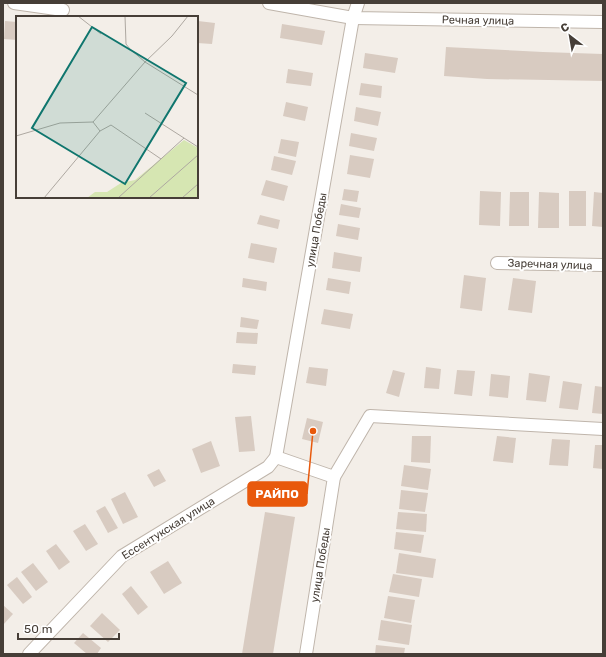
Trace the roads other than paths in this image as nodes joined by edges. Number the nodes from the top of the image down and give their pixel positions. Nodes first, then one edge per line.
1 (14, 3) edge
2 (269, 3) edge
3 (358, 3) edge
4 (63, 10) dead end
5 (353, 18) junction
6 (603, 22) edge
7 (497, 262) dead end
8 (603, 265) edge
9 (603, 429) edge
10 (276, 457) junction
11 (268, 467) joint
12 (334, 477) junction
13 (29, 654) edge
14 (306, 654) edge

1 - 4 street
2 - 5 street, Речная улица
3 - 5 street, улица Победы
5 - 6 street, Речная улица
5 - 10 street, улица Победы
7 - 8 street, Заречная улица
9 - 12 street, улица Победы
10 - 11 street, улица Победы
10 - 12 street
11 - 13 street, Ессентукская улица
12 - 14 street, улица Победы

